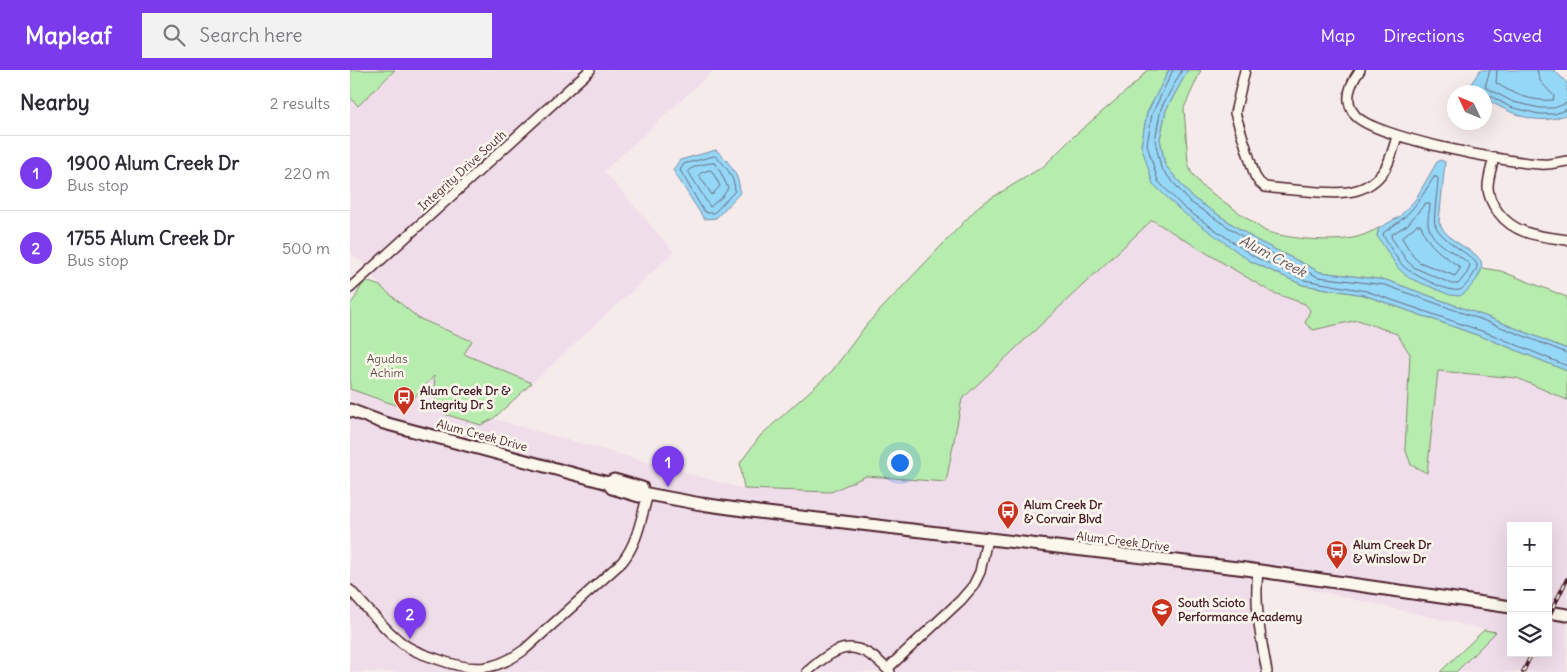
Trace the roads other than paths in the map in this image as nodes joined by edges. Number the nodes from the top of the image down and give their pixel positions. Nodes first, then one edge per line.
1 (590, 70) edge
2 (1245, 70) edge
3 (1360, 70) edge
4 (1397, 136) junction
5 (1494, 157) junction
6 (1567, 161) edge
7 (1567, 240) edge
8 (350, 288) edge
9 (350, 410) edge
10 (645, 493) junction
11 (987, 539) junction
12 (1258, 571) junction
13 (350, 590) edge
14 (1507, 606) edge
15 (1552, 613) edge
16 (1567, 615) edge
17 (888, 671) edge
18 (807, 672) edge
19 (1267, 672) edge

1 - 8 street, Integrity Drive South
2 - 4 street
3 - 4 street
4 - 5 street
5 - 6 street
5 - 7 street
9 - 10 main road, Alum Creek Drive
10 - 11 main road, Alum Creek Drive
10 - 13 street
11 - 12 main road, Alum Creek Drive
11 - 17 street
12 - 14 main road, Alum Creek Drive
12 - 19 street
15 - 16 main road
17 - 18 street

